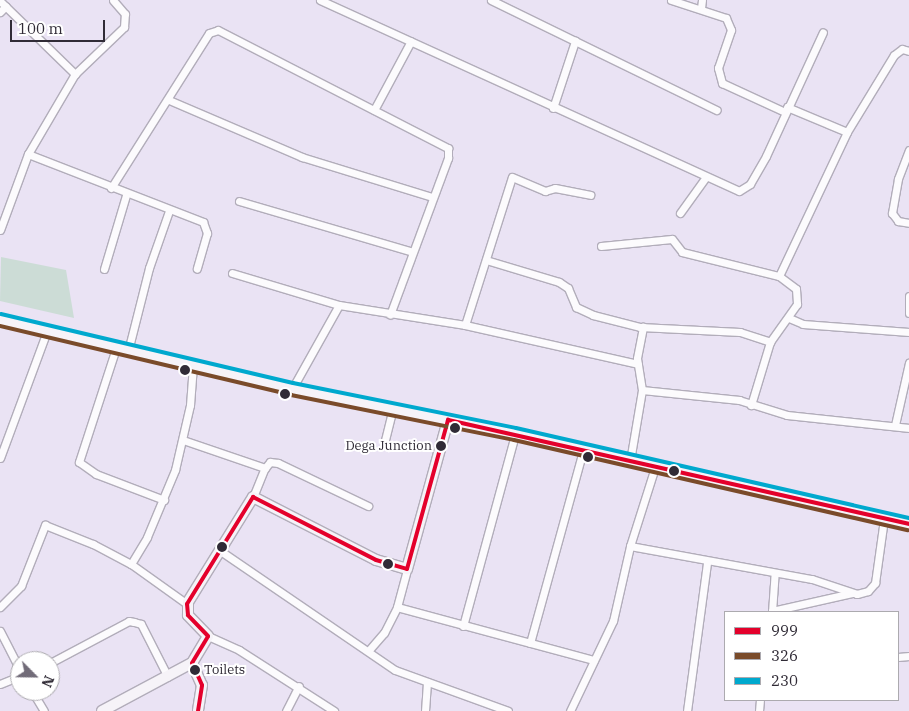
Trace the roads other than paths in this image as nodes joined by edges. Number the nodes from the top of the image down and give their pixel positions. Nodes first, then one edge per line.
1 (113, 0) edge
2 (320, 0) edge
3 (491, 0) edge
4 (671, 0) edge
5 (702, 0) edge
6 (2, 6) edge
7 (701, 8) junction
8 (823, 32) dead end
9 (411, 41) junction
10 (575, 41) junction
11 (909, 51) edge
12 (76, 74) junction
13 (169, 100) junction
14 (553, 108) junction
15 (786, 109) junction
16 (374, 110) junction
17 (717, 110) dead end
18 (847, 132) junction
19 (909, 150) edge
20 (28, 154) junction
21 (706, 177) junction
22 (111, 188) junction
23 (126, 195) junction
24 (590, 195) dead end
25 (432, 197) junction
26 (239, 201) dead end
27 (170, 211) junction
28 (680, 213) dead end
29 (909, 224) edge
30 (0, 230) edge
31 (601, 246) dead end
32 (414, 252) junction
33 (486, 260) junction
34 (197, 269) dead end
35 (104, 270) dead end
36 (232, 273) dead end
37 (778, 276) junction
38 (909, 296) edge
39 (340, 305) junction
40 (909, 312) edge
41 (390, 315) junction
42 (789, 318) junction
43 (0, 320) edge
44 (465, 325) junction
45 (643, 327) junction
46 (47, 331) junction
47 (909, 332) edge
48 (770, 342) junction
49 (116, 348) junction
50 (128, 351) junction
51 (909, 363) edge
52 (638, 364) junction
53 (193, 365) junction
54 (292, 389) junction
55 (642, 390) junction
56 (751, 405) junction
57 (393, 409) junction
58 (448, 420) junction
59 (895, 425) junction
60 (909, 428) edge
61 (515, 434) junction
62 (184, 440) junction
63 (385, 440) dead end
64 (583, 450) junction
65 (0, 458) edge
66 (630, 461) junction
67 (655, 467) junction
68 (265, 468) junction
69 (253, 496) junction
70 (164, 500) junction
71 (368, 506) dead end
72 (884, 519) junction
73 (909, 524) edge
74 (630, 546) junction
75 (222, 552) junction
76 (707, 562) junction
77 (131, 564) junction
78 (407, 569) junction
79 (775, 573) junction
80 (852, 593) junction
81 (187, 604) junction
82 (0, 607) edge
83 (397, 608) junction
84 (772, 611) edge
85 (776, 611) edge
86 (463, 626) junction
87 (0, 631) edge
88 (208, 636) junction
89 (530, 643) junction
90 (369, 650) junction
91 (10, 651) edge
92 (60, 658) edge
93 (594, 660) junction
94 (192, 663) junction
95 (168, 676) junction
96 (427, 682) junction
97 (299, 686) junction
98 (102, 711) edge
99 (198, 711) edge
100 (286, 711) edge
101 (334, 711) edge
102 (425, 711) edge
103 (508, 711) edge
104 (570, 711) edge
105 (687, 711) edge

1 - 12 street
2 - 9 street
3 - 10 street
4 - 7 street
5 - 7 street
6 - 12 street
7 - 15 street
8 - 15 street
9 - 14 street
9 - 16 street
10 - 14 street
10 - 17 street
11 - 18 street
12 - 20 street
13 - 16 street
13 - 22 street
13 - 25 street
14 - 21 street
15 - 18 street
15 - 21 street
16 - 25 street
18 - 37 street
19 - 29 street
20 - 22 street
20 - 30 street
21 - 28 street
22 - 23 street
23 - 27 street
23 - 35 street
24 - 33 street
25 - 32 street
26 - 32 street
27 - 34 street
27 - 50 street
31 - 37 street
32 - 41 street
33 - 44 street
33 - 45 street
36 - 39 street
37 - 42 street
38 - 40 street
39 - 41 street
39 - 54 street
41 - 44 street
42 - 47 street
42 - 48 street
43 - 46 main road
44 - 52 street
45 - 48 street
45 - 52 street
46 - 49 main road
46 - 65 street
48 - 56 street
49 - 50 main road
49 - 70 street
50 - 53 main road
51 - 59 street
52 - 55 street
53 - 54 main road
53 - 62 street
54 - 57 main road
55 - 56 street
55 - 66 street
56 - 59 street
57 - 58 main road
57 - 63 street
58 - 61 main road
58 - 78 main road
59 - 60 street
61 - 64 main road
61 - 86 street
62 - 68 street
62 - 70 street
64 - 66 main road
64 - 89 street
66 - 67 main road
67 - 72 main road
67 - 74 street
68 - 69 street
68 - 71 street
69 - 75 main road
69 - 78 main road
70 - 77 street
72 - 73 main road
72 - 80 street
74 - 76 street
74 - 93 street
75 - 81 main road
75 - 90 street
76 - 79 street
76 - 105 street
77 - 81 street
77 - 82 street
78 - 83 street
79 - 80 street
79 - 84 street
80 - 85 street
81 - 88 main road
83 - 86 street
83 - 90 street
86 - 89 street
87 - 91 street
88 - 94 main road
88 - 97 street
89 - 93 street
90 - 96 street
92 - 95 street
93 - 104 street
94 - 95 main road
94 - 99 main road
95 - 98 main road
96 - 102 street
96 - 103 street
97 - 100 street
97 - 101 street

